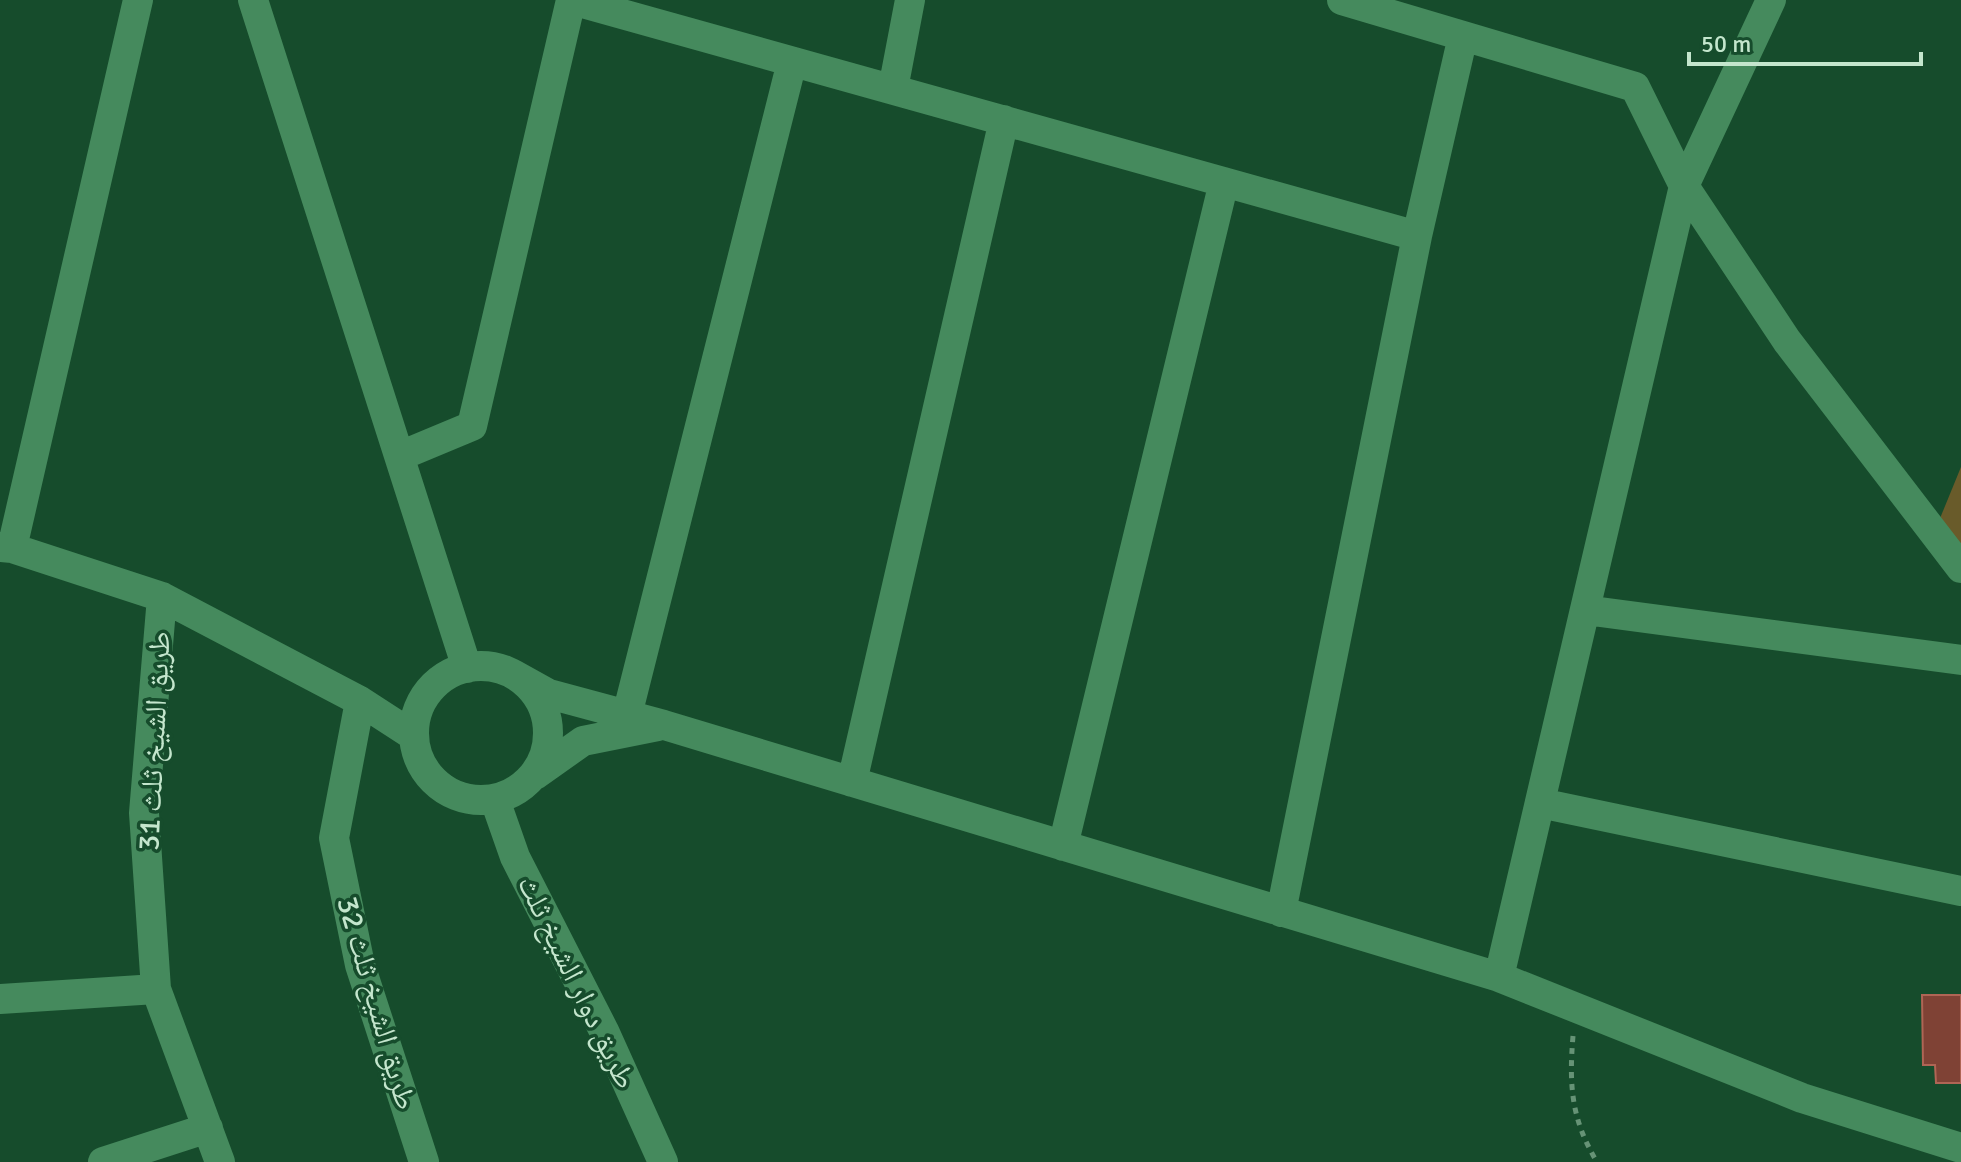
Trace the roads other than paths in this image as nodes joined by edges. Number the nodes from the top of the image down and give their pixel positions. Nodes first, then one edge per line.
1 (138, 0) edge
2 (253, 0) edge
3 (571, 0) edge
4 (910, 0) edge
5 (1342, 0) edge
6 (1771, 0) edge
7 (1463, 36) junction
8 (792, 62) junction
9 (893, 89) junction
10 (1004, 120) junction
11 (1224, 182) junction
12 (1684, 186) junction
13 (1417, 236) junction
14 (400, 456) junction
15 (6, 547) edge
16 (1961, 568) edge
17 (162, 597) junction
18 (1585, 610) junction
19 (1961, 660) edge
20 (467, 668) junction
21 (513, 674) junction
22 (360, 701) junction
23 (627, 715) junction
24 (664, 725) junction
25 (414, 736) junction
26 (535, 775) junction
27 (852, 782) junction
28 (495, 800) junction
29 (1540, 803) junction
30 (1063, 846) junction
31 (1961, 891) edge
32 (1281, 912) junction
33 (1499, 977) junction
34 (156, 989) junction
35 (0, 999) edge
36 (208, 1128) junction
37 (1961, 1148) edge
38 (103, 1162) edge
39 (220, 1162) edge
40 (424, 1162) edge
41 (663, 1162) edge

1 - 15 street
2 - 14 street
3 - 8 street
3 - 14 street
4 - 9 street
5 - 7 street
6 - 12 street
7 - 12 street
7 - 13 street
8 - 9 street
8 - 23 street
9 - 10 street
10 - 11 street
10 - 27 street
11 - 13 street
11 - 30 street
12 - 16 street
12 - 18 street
13 - 32 street
14 - 20 street
15 - 17 street
17 - 22 street
17 - 34 street, طريق الشيخ ثلث 31
18 - 19 street
18 - 29 street
20 - 21 street
20 - 25 street
21 - 23 street
21 - 26 street
22 - 25 street
22 - 40 street, طريق الشيخ ثلث 32
23 - 24 street
24 - 26 street
24 - 27 street
25 - 28 street
26 - 28 street
27 - 30 street
28 - 41 street, طريق دوار الشيخ ثلث
29 - 31 street
29 - 33 street
30 - 32 street
32 - 33 street
33 - 37 street
34 - 35 street
34 - 36 street, طريق الشيخ ثلث 31
36 - 38 street
36 - 39 street, طريق الشيخ ثلث 31

